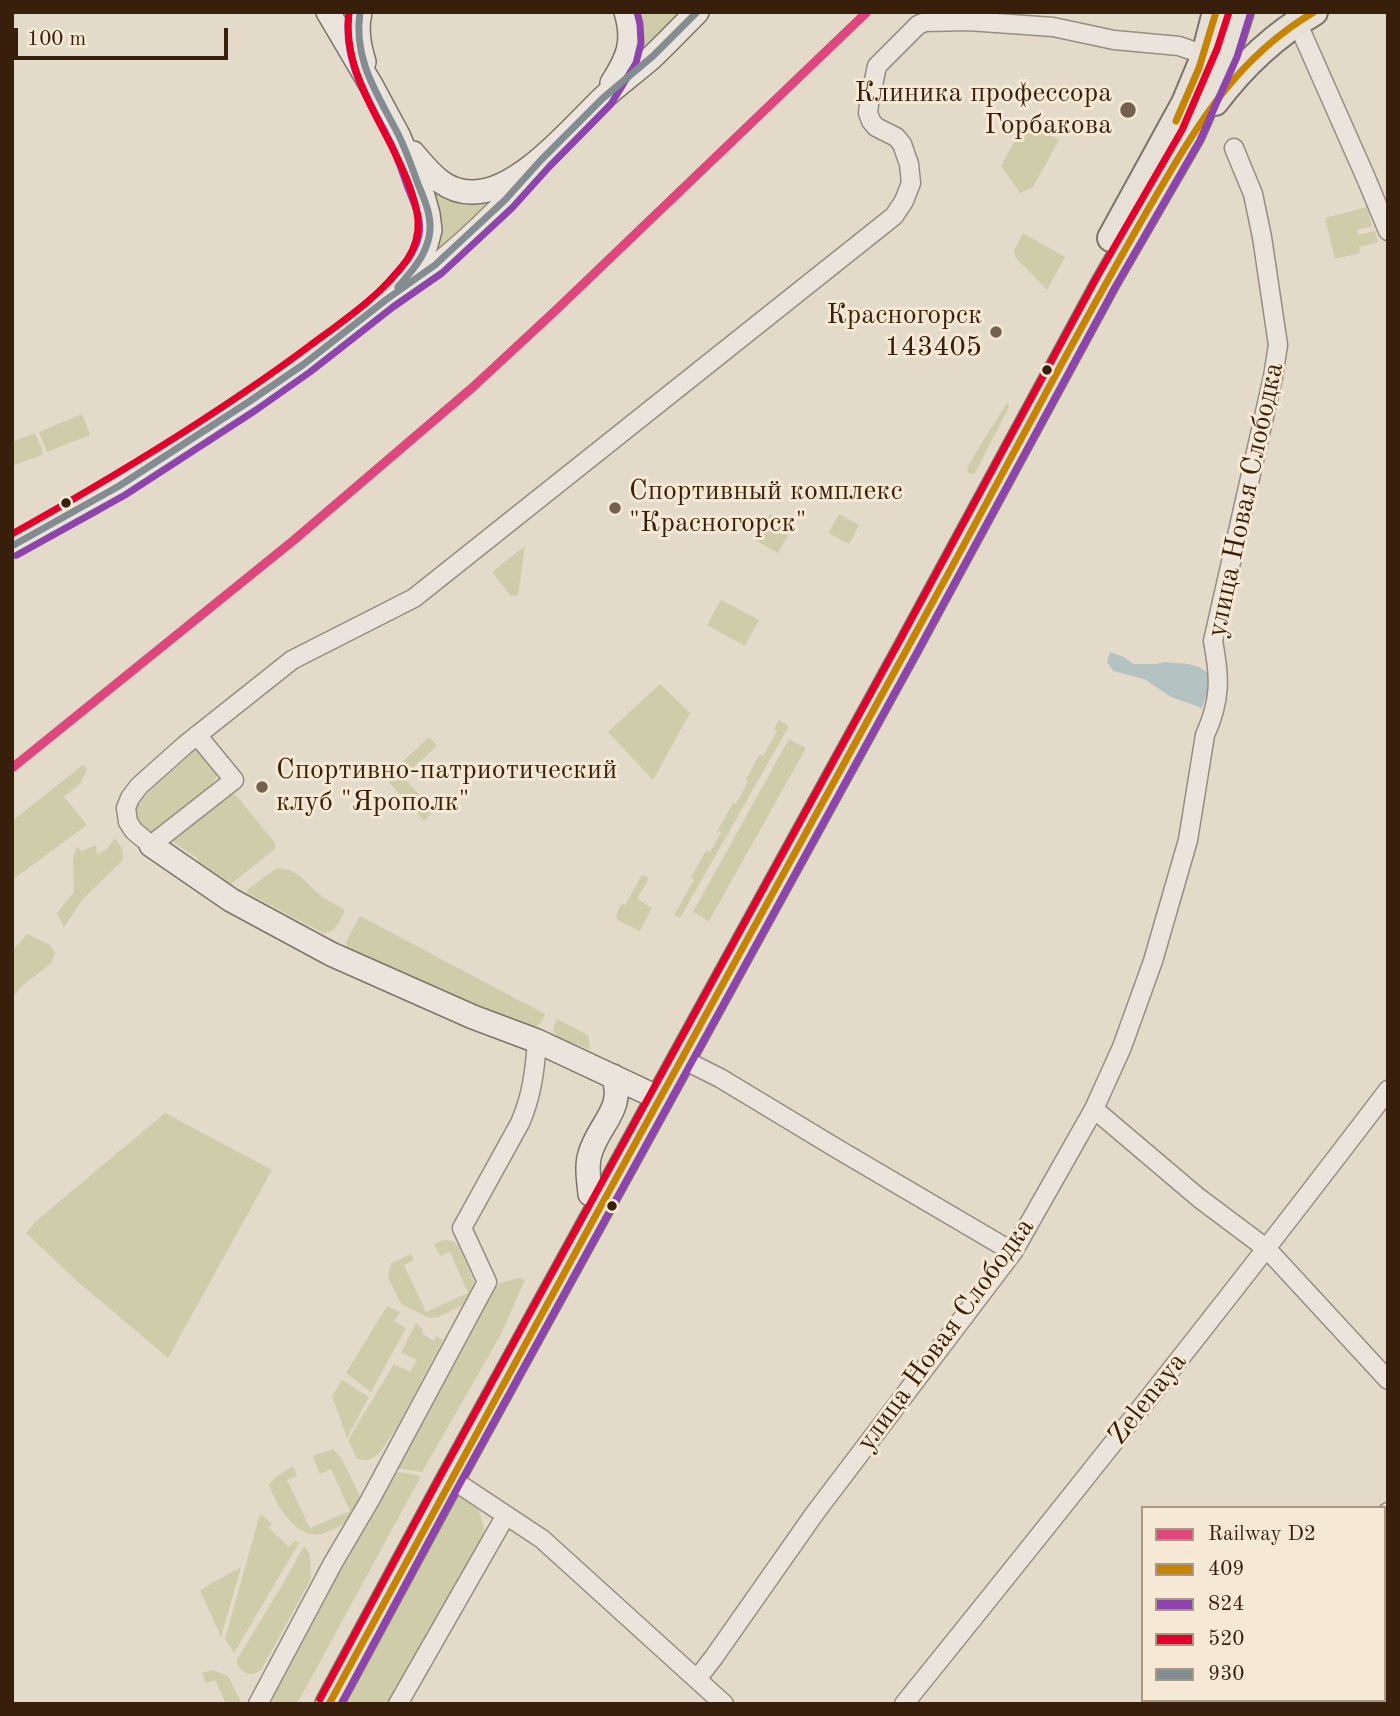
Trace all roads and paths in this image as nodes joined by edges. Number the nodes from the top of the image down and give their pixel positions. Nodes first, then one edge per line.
1 (328, 12) edge
2 (359, 12) edge
3 (626, 12) edge
4 (697, 12) edge
5 (1216, 12) edge
6 (1240, 12) edge
7 (1305, 17) edge
8 (1205, 55) junction
9 (371, 85) junction
10 (603, 98) junction
11 (1191, 135) junction
12 (399, 137) junction
13 (1234, 148) dead end
14 (541, 160) junction
15 (1388, 231) edge
16 (387, 299) junction
17 (12, 545) edge
18 (197, 735) junction
19 (151, 845) junction
20 (537, 1041) junction
21 (681, 1059) junction
22 (613, 1076) junction
23 (1388, 1090) edge
24 (653, 1096) junction
25 (1094, 1109) junction
26 (590, 1194) junction
27 (1267, 1249) junction
28 (1013, 1252) junction
29 (1388, 1380) edge
30 (443, 1476) junction
31 (506, 1515) junction
32 (697, 1679) junction
33 (258, 1704) edge
34 (309, 1704) edge
35 (329, 1704) edge
36 (398, 1704) edge
37 (724, 1704) edge
38 (904, 1704) edge

1 - 9 street
2 - 9 street
3 - 10 street
4 - 10 street
5 - 8 main road
6 - 11 main road
7 - 11 main road
7 - 15 street
8 - 18 street
8 - 24 main road
9 - 12 street
10 - 14 street
11 - 21 main road
12 - 14 street
12 - 16 street
13 - 25 street, улица Новая Слободка
14 - 16 street
16 - 17 street
18 - 19 street
18 - 19 street
19 - 20 street
20 - 22 street
20 - 33 street
21 - 24 main road
21 - 28 street
22 - 24 street
22 - 26 street
23 - 27 street, Zelenaya
24 - 26 main road
24 - 30 main road
25 - 27 street
25 - 28 street, улица Новая Слободка
26 - 30 main road
27 - 29 street
27 - 38 street, Zelenaya
28 - 32 street, улица Новая Слободка
30 - 31 street
30 - 34 main road
30 - 35 main road
31 - 32 street
31 - 36 street
32 - 37 street

